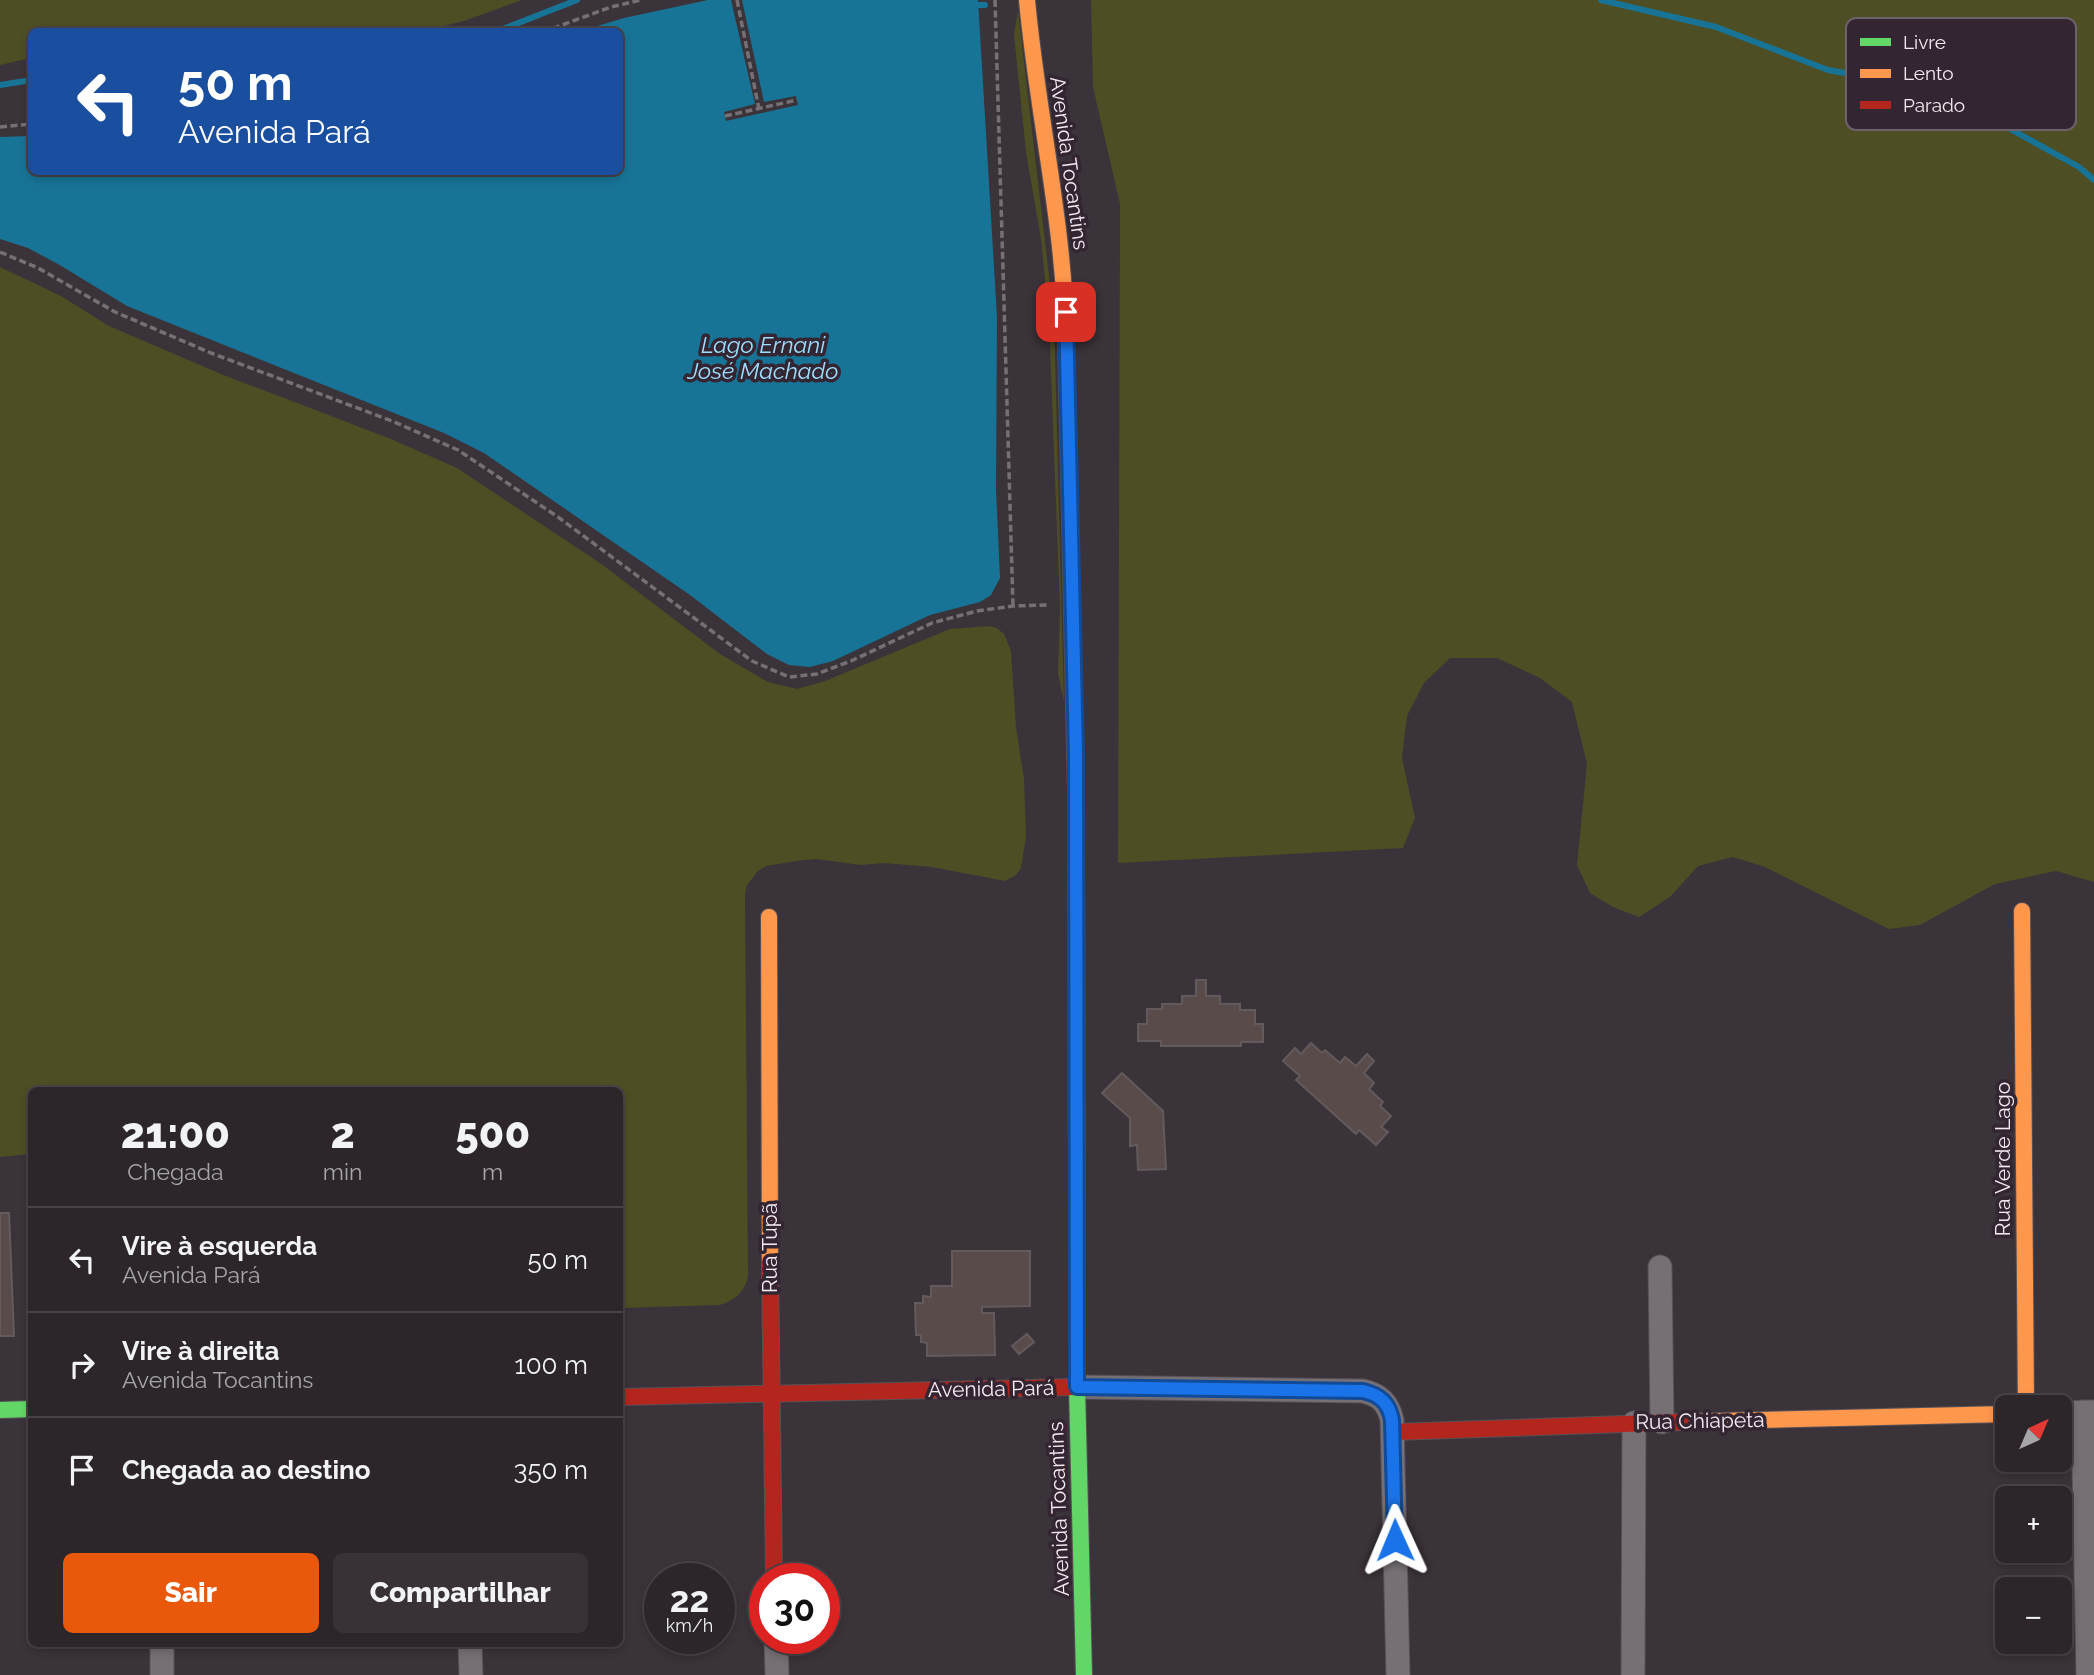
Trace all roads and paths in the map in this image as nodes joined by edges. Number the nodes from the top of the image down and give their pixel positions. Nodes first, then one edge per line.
1 (642, 0) edge
2 (737, 0) edge
3 (995, 0) edge
4 (1027, 0) edge
5 (554, 28) edge
6 (797, 100) dead end
7 (759, 109) junction
8 (725, 116) dead end
9 (28, 125) edge
10 (0, 129) edge
11 (0, 252) edge
12 (1074, 604) junction
13 (1013, 606) junction
14 (2022, 911) dead end
15 (769, 917) dead end
16 (1660, 1267) dead end
17 (1077, 1387) junction
18 (771, 1395) junction
19 (2026, 1395) edge
20 (623, 1397) edge
21 (28, 1409) edge
22 (0, 1410) edge
23 (2079, 1412) edge
24 (1995, 1414) edge
25 (1662, 1422) junction
26 (1634, 1423) junction
27 (1393, 1432) junction
28 (775, 1563) edge
29 (162, 1647) edge
30 (470, 1647) edge
31 (776, 1654) edge
32 (162, 1675) edge
33 (471, 1675) edge
34 (777, 1675) edge
35 (1084, 1675) edge
36 (1398, 1675) edge
37 (1633, 1675) edge
38 (2088, 1675) edge

1 - 5 path
2 - 7 path
3 - 13 path
4 - 12 street, Avenida Tocantins
6 - 7 path
7 - 8 path
9 - 10 path
11 - 13 path
12 - 13 path
12 - 17 street, Avenida Tocantins
14 - 19 street, Rua Verde Lago
15 - 18 street, Rua Tupã
16 - 25 street
17 - 18 street, Avenida Pará
17 - 27 street, Avenida Pará
17 - 35 street, Avenida Tocantins
18 - 20 street, Avenida Pará
18 - 28 street, Rua Tupã
21 - 22 street
23 - 38 street
24 - 25 street, Rua Chiapeta
25 - 26 street, Rua Chiapeta
26 - 27 street, Rua Chiapeta
26 - 37 street
27 - 36 street
29 - 32 street
30 - 33 street
31 - 34 street

